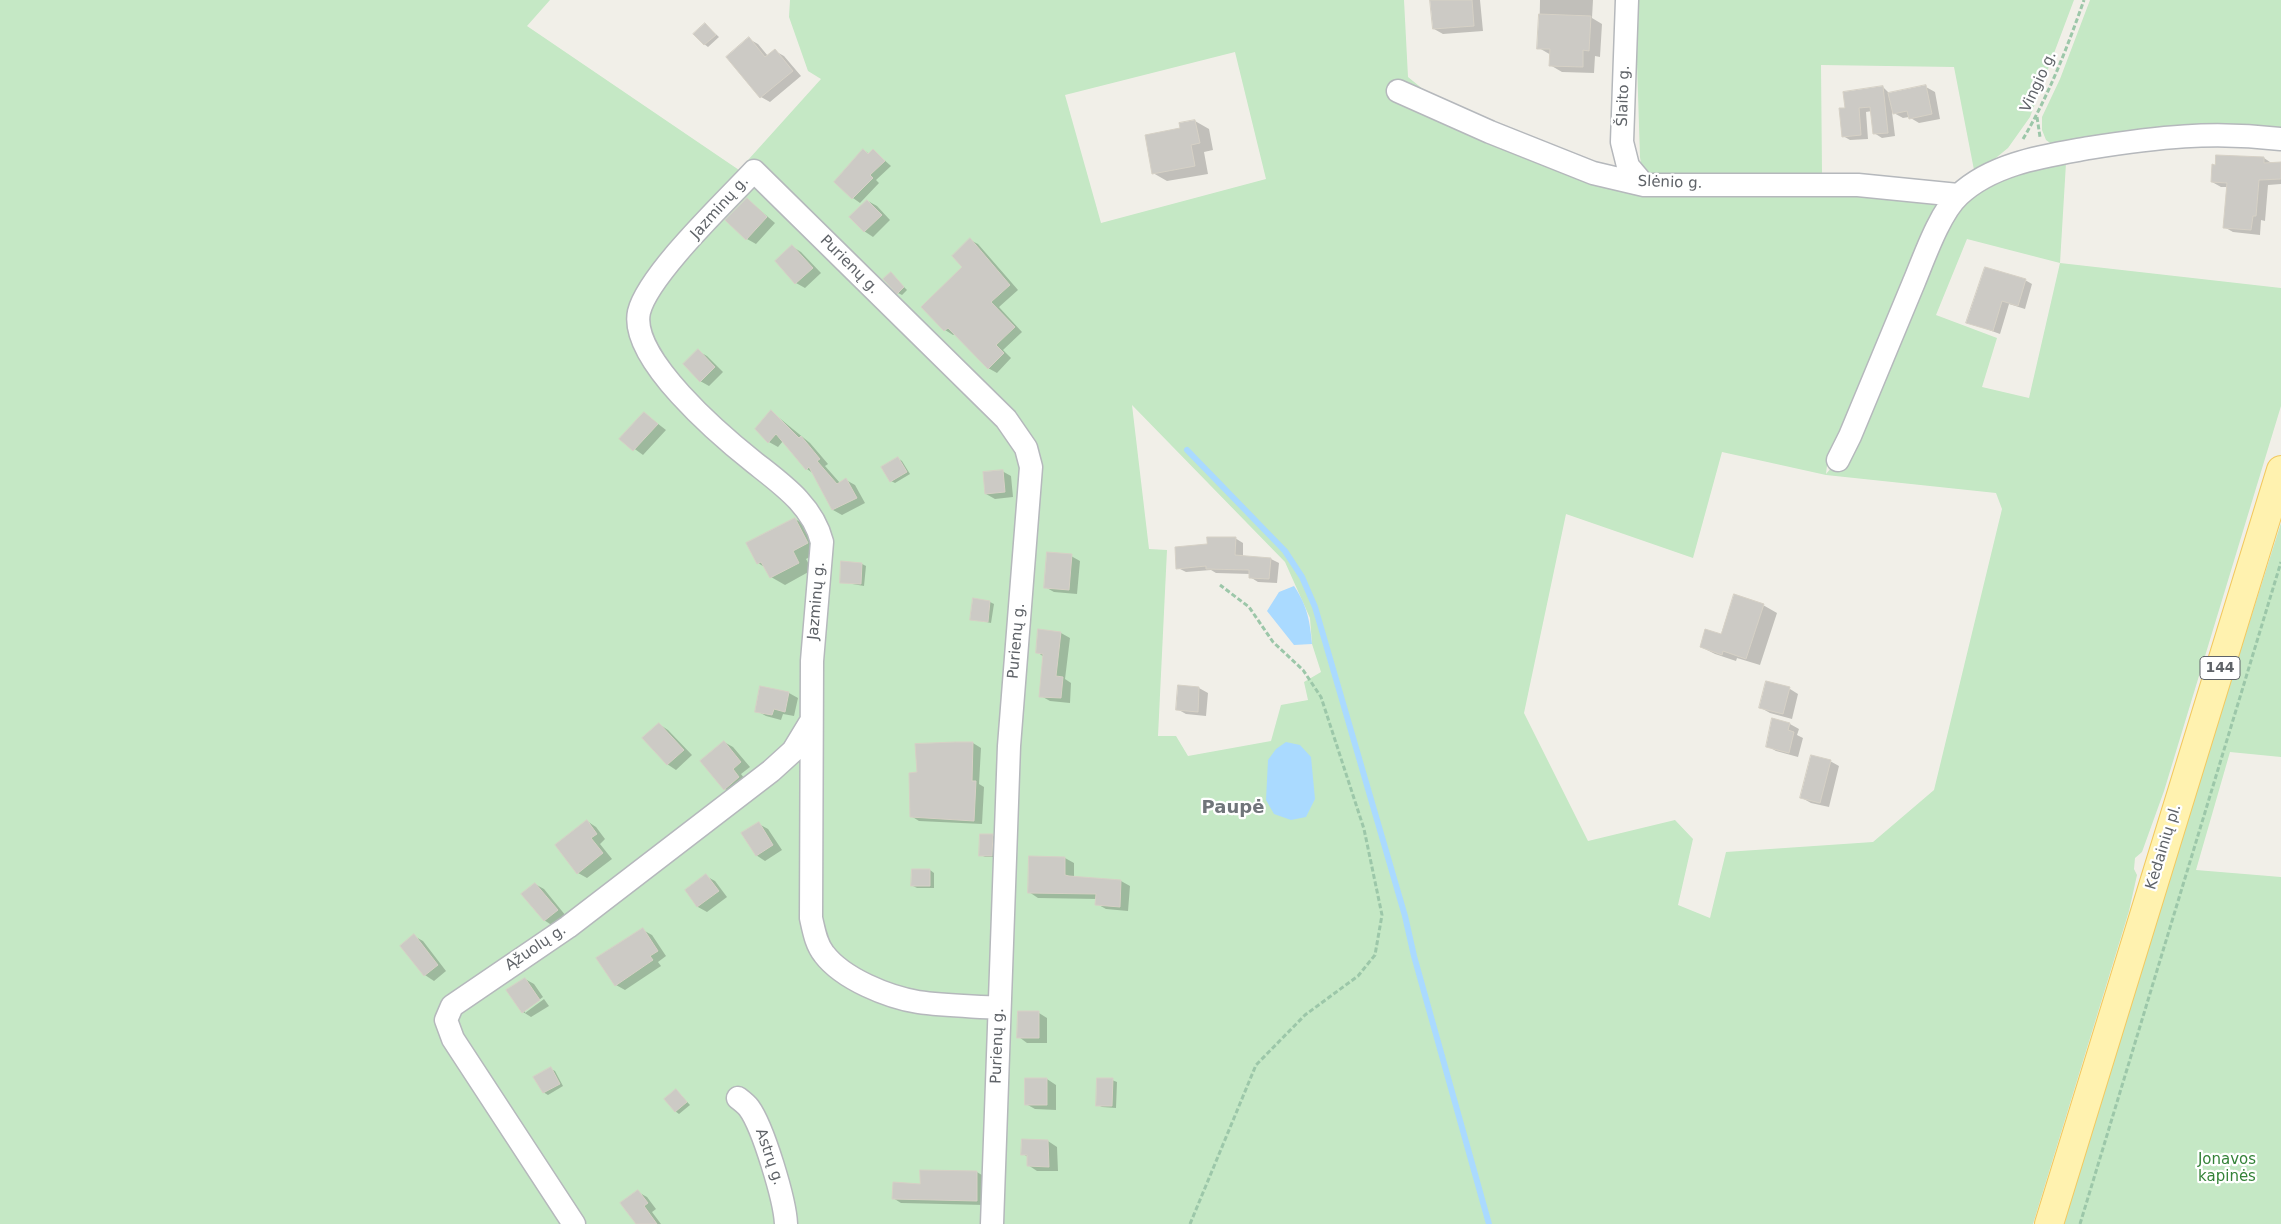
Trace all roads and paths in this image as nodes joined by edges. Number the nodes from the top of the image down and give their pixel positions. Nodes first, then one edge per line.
1 (1627, 0) edge
2 (2084, 0) edge
3 (1398, 92) dead end
4 (2281, 139) edge
5 (2003, 168) junction
6 (754, 171) joint
7 (1644, 185) junction
8 (1958, 195) junction
9 (1838, 460) dead end
10 (2281, 470) edge
11 (2281, 562) edge
12 (1220, 586) dead end
13 (810, 722) junction
14 (999, 1008) junction
15 (738, 1098) dead end
16 (574, 1224) edge
17 (786, 1224) edge
18 (992, 1224) edge
19 (1190, 1224) edge
20 (2049, 1224) edge
21 (2080, 1224) edge

1 - 7 street, Šlaito g.
2 - 5 path, Vingio g.
3 - 7 street, Slėnio g.
4 - 5 street
5 - 8 street
6 - 13 street, Jazminų g.
6 - 14 street, Purienų g.
7 - 8 street, Slėnio g.
8 - 9 street
10 - 20 main road, Kėdainių pl. / 144
11 - 21 path
12 - 19 path
13 - 14 street, Jazminų g.
13 - 16 street, Ąžuolų g.
14 - 18 street, Purienų g.
15 - 17 street, Astrų g.

